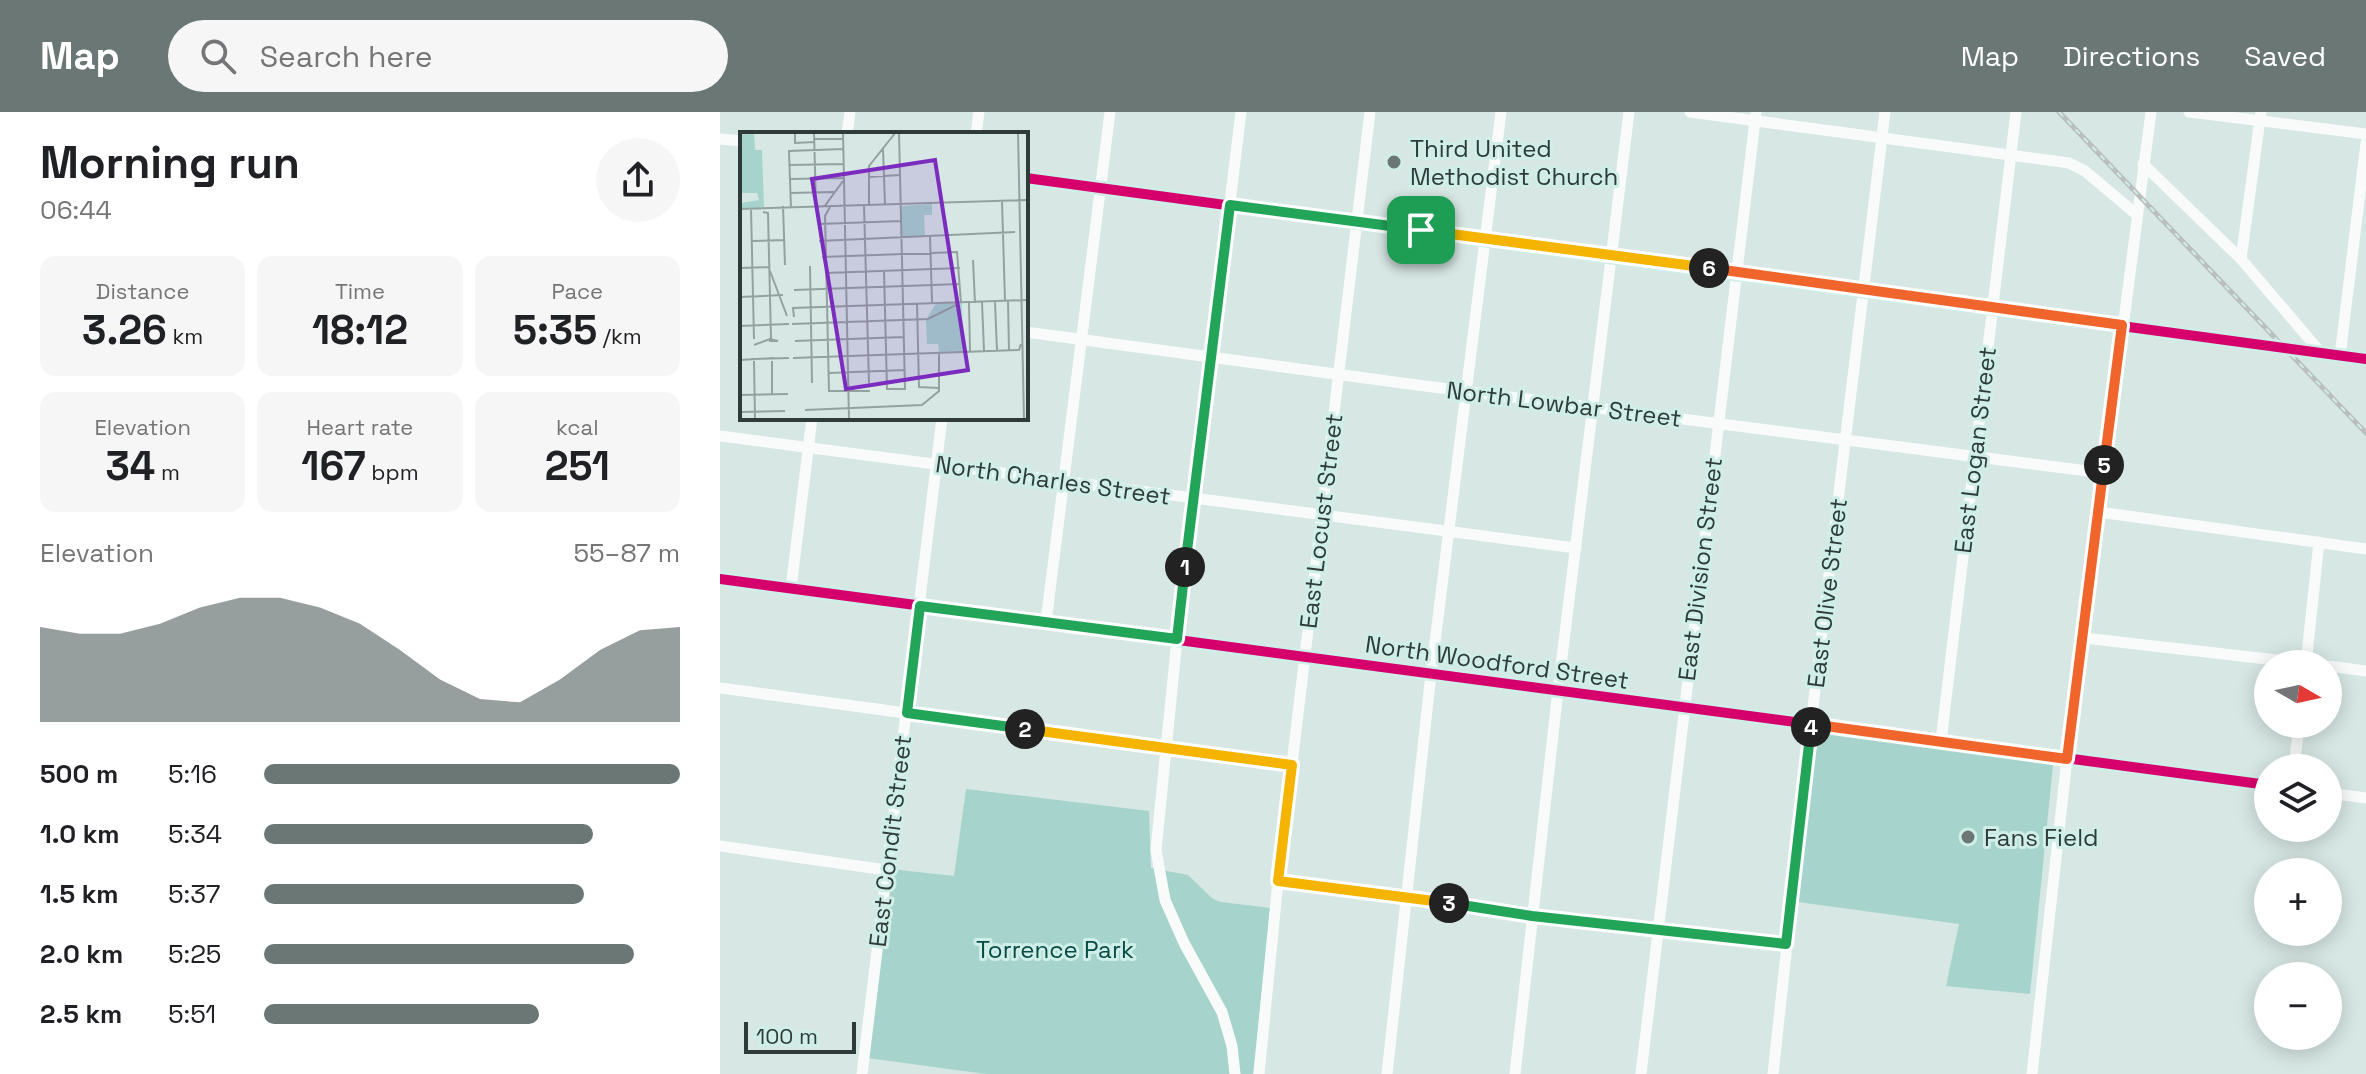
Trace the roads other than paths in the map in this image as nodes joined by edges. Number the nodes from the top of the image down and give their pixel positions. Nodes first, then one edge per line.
1 (850, 112) edge
2 (979, 112) edge
3 (1110, 112) edge
4 (1241, 112) edge
5 (1370, 112) edge
6 (1501, 112) edge
7 (1629, 112) edge
8 (1690, 112) edge
9 (1885, 112) edge
10 (2016, 112) edge
11 (2151, 112) edge
12 (2189, 112) edge
13 (1755, 116) edge
14 (2260, 116) edge
15 (847, 132) edge
16 (976, 132) edge
17 (2366, 134) edge
18 (1882, 138) junction
19 (720, 139) edge
20 (740, 141) edge
21 (2366, 143) edge
22 (2010, 155) junction
23 (2143, 164) junction
24 (1028, 178) edge
25 (1101, 188) junction
26 (1230, 205) junction
27 (2136, 214) junction
28 (1357, 221) junction
29 (1486, 240) junction
30 (1611, 256) junction
31 (2241, 259) junction
32 (1736, 272) junction
33 (1865, 290) junction
34 (1993, 307) junction
35 (2122, 325) junction
36 (1028, 332) edge
37 (1083, 339) junction
38 (2322, 354) junction
39 (1211, 356) junction
40 (2340, 356) junction
41 (2366, 359) edge
42 (1337, 374) junction
43 (1466, 391) junction
44 (1592, 406) junction
45 (812, 420) edge
46 (942, 420) edge
47 (1718, 424) junction
48 (720, 436) edge
49 (1846, 441) junction
50 (808, 447) junction
51 (1974, 458) junction
52 (937, 464) junction
53 (2103, 473) junction
54 (1063, 481) junction
55 (1194, 499) junction
56 (2099, 512) junction
57 (1321, 515) junction
58 (1450, 532) junction
59 (2319, 542) junction
60 (1576, 548) junction
61 (2366, 549) edge
62 (720, 579) edge
63 (791, 588) junction
64 (920, 606) junction
65 (1046, 622) junction
66 (2084, 638) junction
67 (1177, 639) junction
68 (2309, 650) edge
69 (1305, 657) junction
70 (2254, 658) edge
71 (2342, 668) edge
72 (2366, 671) edge
73 (1431, 674) junction
74 (720, 688) edge
75 (1558, 690) junction
76 (1683, 707) junction
77 (907, 713) junction
78 (1811, 724) junction
79 (1941, 741) junction
80 (1165, 750) junction
81 (2067, 759) junction
82 (1292, 765) junction
83 (2254, 783) edge
84 (2342, 795) edge
85 (2366, 798) edge
86 (720, 846) edge
87 (886, 870) junction
88 (1278, 881) junction
89 (1406, 896) junction
90 (1532, 916) junction
91 (1657, 930) junction
92 (1786, 944) junction
93 (862, 1074) edge
94 (1235, 1074) edge
95 (1259, 1074) edge
96 (1387, 1074) edge
97 (1515, 1074) edge
98 (1641, 1074) edge
99 (1773, 1074) edge
100 (2032, 1074) edge

1 - 15 street
2 - 16 street
3 - 25 street
4 - 26 street
5 - 28 street, East Locust Street
6 - 29 street
7 - 30 street
8 - 13 street
9 - 18 street, East Olive Street
10 - 22 street, East Logan Street
11 - 23 street
12 - 14 street
13 - 18 street
13 - 32 street, East Division Street
14 - 17 street
14 - 31 street
18 - 22 street
18 - 33 street, East Olive Street
19 - 20 street
21 - 40 street
22 - 27 street
22 - 34 street, East Logan Street
23 - 27 street
23 - 31 street
24 - 25 street
25 - 26 street
25 - 37 street
26 - 28 street
26 - 39 street
27 - 35 street
28 - 29 street
28 - 42 street, East Locust Street
29 - 30 street
29 - 43 street
30 - 32 street
30 - 44 street
31 - 38 street
32 - 33 street
32 - 47 street, East Division Street
33 - 34 street
33 - 49 street, East Olive Street
34 - 35 street
34 - 51 street, East Logan Street
35 - 38 street
35 - 53 street
36 - 37 street, North Lowbar Street
37 - 39 street, North Lowbar Street
37 - 54 street
38 - 40 street
39 - 42 street, North Lowbar Street
39 - 55 street
40 - 41 street
42 - 43 street, North Lowbar Street
42 - 57 street, East Locust Street
43 - 44 street, North Lowbar Street
43 - 58 street
44 - 47 street, North Lowbar Street
44 - 60 street
45 - 50 street
46 - 52 street, East Condit Street
47 - 49 street, North Lowbar Street
47 - 76 street, East Division Street
48 - 50 street, North Charles Street
49 - 51 street, North Lowbar Street
49 - 78 street, East Olive Street
50 - 52 street, North Charles Street
50 - 63 street
51 - 53 street, North Lowbar Street
51 - 79 street, East Logan Street
52 - 54 street, North Charles Street
52 - 64 street, East Condit Street
53 - 56 street
54 - 55 street, North Charles Street
54 - 65 street
55 - 57 street, North Charles Street
55 - 67 street
56 - 59 street
56 - 66 street
57 - 58 street, North Charles Street
57 - 69 street, East Locust Street
58 - 60 street, North Charles Street
58 - 73 street
59 - 61 street
59 - 68 street
60 - 75 street
62 - 63 street, North Woodford Street
63 - 64 street, North Woodford Street
64 - 65 street, North Woodford Street
64 - 77 street, East Condit Street
65 - 67 street, North Woodford Street
66 - 70 street
66 - 81 street
67 - 69 street, North Woodford Street
67 - 80 street
69 - 73 street, North Woodford Street
69 - 82 street, East Locust Street
71 - 72 street
73 - 75 street, North Woodford Street
73 - 89 street
74 - 77 street
75 - 76 street, North Woodford Street
75 - 90 street
76 - 78 street, North Woodford Street
76 - 91 street, East Division Street
77 - 80 street
77 - 87 street, East Condit Street
78 - 79 street, North Woodford Street
78 - 92 street, East Olive Street
79 - 81 street, North Woodford Street
80 - 82 street
80 - 94 street
81 - 83 street, North Woodford Street
81 - 100 street
82 - 88 street, East Locust Street
84 - 85 street
86 - 87 street
87 - 93 street, East Condit Street
88 - 89 street
88 - 95 street, East Locust Street
89 - 90 street
89 - 96 street
90 - 91 street
90 - 97 street
91 - 92 street
91 - 98 street, East Division Street
92 - 99 street, East Olive Street

